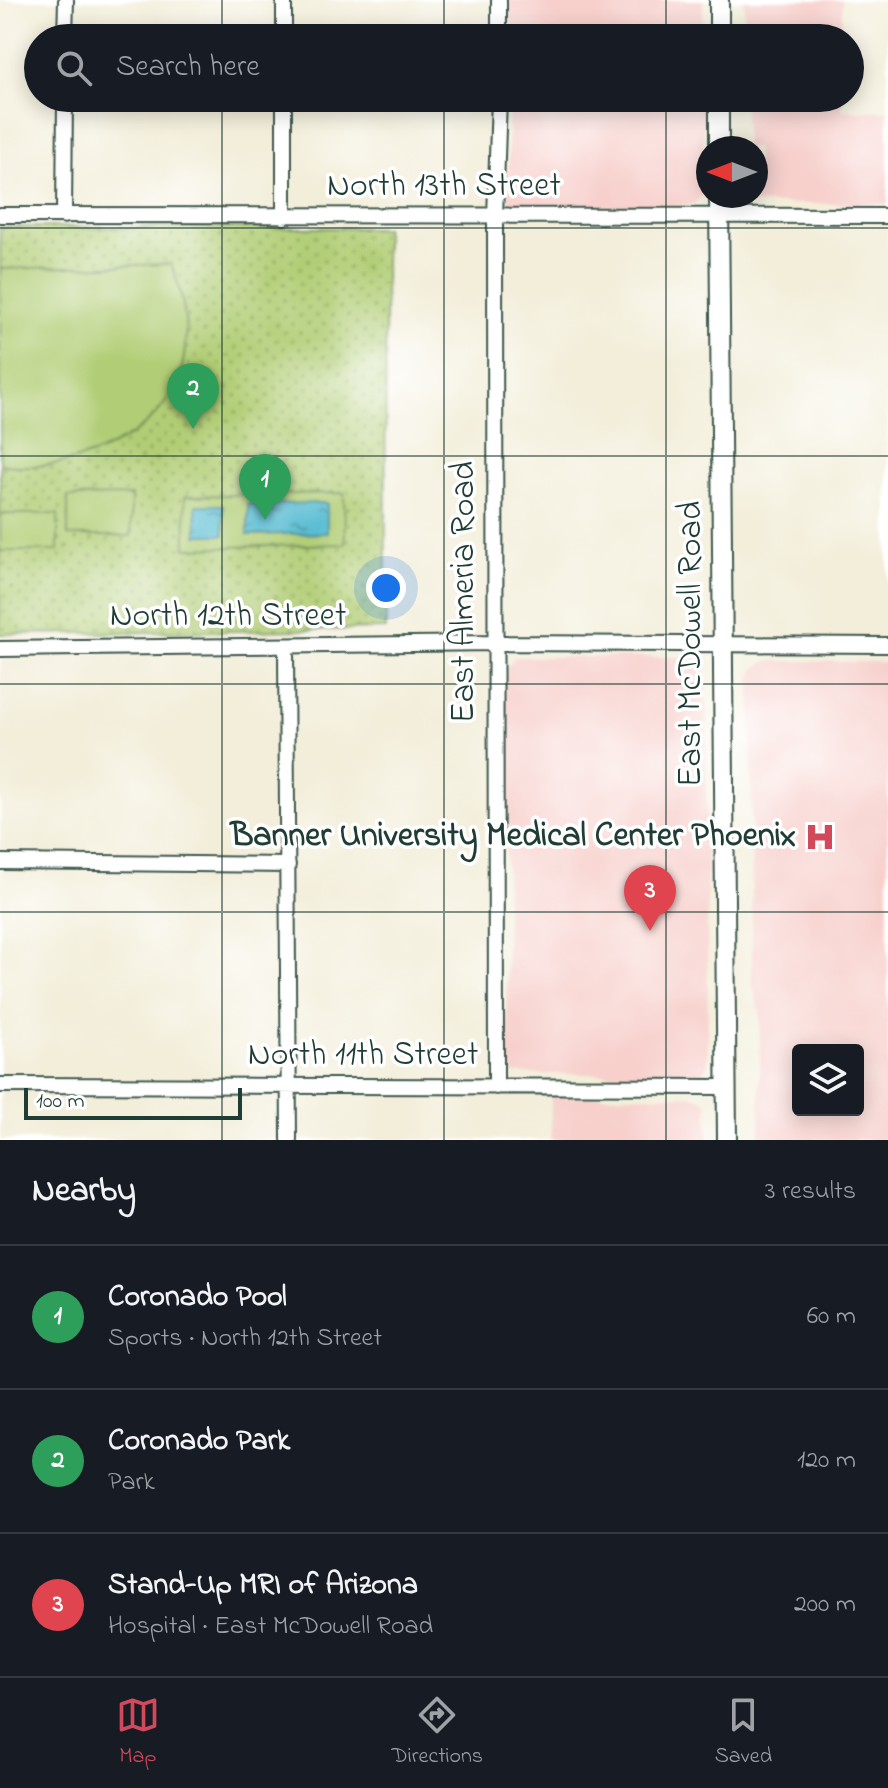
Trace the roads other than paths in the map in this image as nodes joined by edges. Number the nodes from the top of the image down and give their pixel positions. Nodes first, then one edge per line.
1 (66, 0) edge
2 (284, 0) edge
3 (499, 0) edge
4 (719, 0) edge
5 (65, 24) edge
6 (284, 24) edge
7 (499, 24) edge
8 (719, 24) edge
9 (65, 112) edge
10 (284, 112) edge
11 (499, 112) edge
12 (719, 112) edge
13 (719, 136) edge
14 (719, 208) edge
15 (0, 215) edge
16 (64, 216) junction
17 (888, 216) edge
18 (284, 217) junction
19 (495, 217) junction
20 (719, 217) junction
21 (724, 642) junction
22 (495, 643) junction
23 (888, 645) edge
24 (286, 648) junction
25 (0, 649) edge
26 (0, 862) edge
27 (288, 865) junction
28 (0, 1085) edge
29 (289, 1085) junction
30 (496, 1087) junction
31 (727, 1087) junction
32 (289, 1140) edge
33 (727, 1140) edge

1 - 5 street
2 - 6 street
3 - 7 street
4 - 8 main road
9 - 16 street
10 - 18 street
11 - 19 street, East Almeria Road
12 - 13 main road
14 - 20 main road, East McDowell Road
15 - 16 street, North 13th Street
16 - 18 street, North 13th Street
17 - 20 street, North 13th Street
18 - 19 street, North 13th Street
19 - 20 street, North 13th Street
19 - 22 street, East Almeria Road
20 - 21 main road, East McDowell Road
21 - 22 street, North 12th Street
21 - 23 street, North 12th Street
21 - 31 main road, East McDowell Road
22 - 24 street, North 12th Street
22 - 30 street, East Almeria Road
24 - 25 street, North 12th Street
24 - 27 street
26 - 27 street
27 - 29 street
28 - 29 street, North 11th Street
29 - 30 street, North 11th Street
29 - 32 street
30 - 31 street, North 11th Street
31 - 33 main road, East McDowell Road

